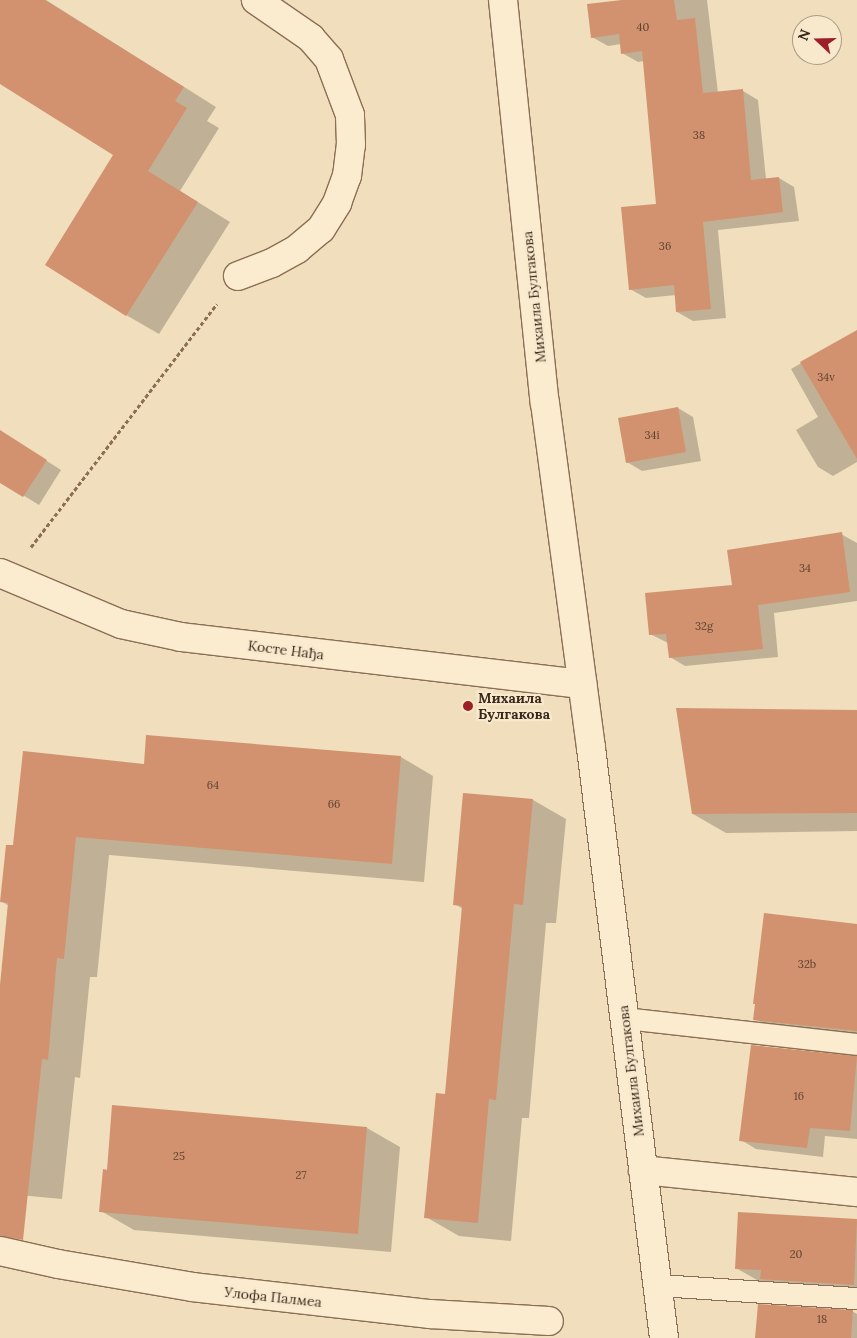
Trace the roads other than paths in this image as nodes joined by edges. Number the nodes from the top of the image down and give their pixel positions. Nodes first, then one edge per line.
1 (256, 0) edge
2 (503, 0) edge
3 (238, 276) road end
4 (4, 575) edge
5 (582, 684) junction
6 (625, 1018) junction
7 (857, 1044) edge
8 (644, 1170) junction
9 (857, 1192) edge
10 (0, 1251) edge
11 (659, 1285) junction
12 (857, 1298) edge
13 (549, 1321) dead end
14 (664, 1338) edge

1 - 3 street
2 - 5 street, Михаила Булгакова
4 - 5 street, Косте Нађа
5 - 6 street, Михаила Булгакова
6 - 7 lane
6 - 8 street, Михаила Булгакова
8 - 9 street
8 - 11 street, Михаила Булгакова
10 - 13 street, Улофа Палмеа
11 - 12 lane
11 - 14 street, Михаила Булгакова

